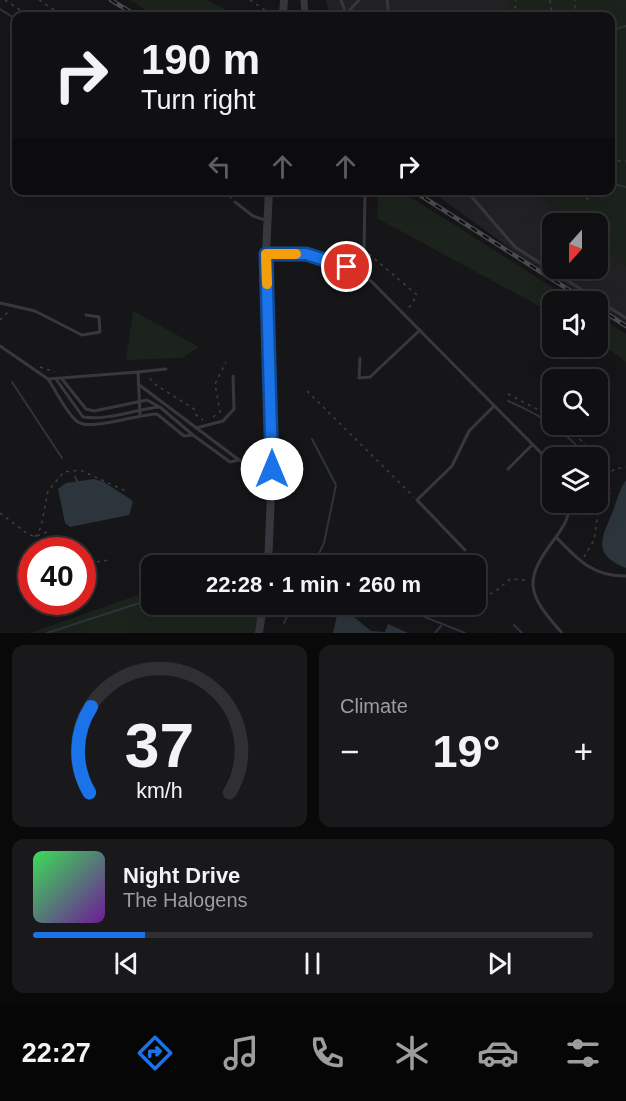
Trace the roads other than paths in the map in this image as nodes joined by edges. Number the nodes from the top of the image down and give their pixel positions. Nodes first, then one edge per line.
1 (341, 0) edge
2 (359, 0) edge
3 (347, 11) junction
4 (344, 12) edge
5 (269, 195) edge
6 (364, 195) edge
7 (470, 195) edge
8 (235, 202) road end
9 (266, 221) junction
10 (364, 250) road end
11 (266, 254) junction
12 (0, 303) edge
13 (86, 315) dead end
14 (626, 318) edge
15 (420, 330) junction
16 (0, 346) edge
17 (360, 358) dead end
18 (165, 369) dead end
19 (138, 372) junction
20 (233, 376) dead end
21 (48, 379) junction
22 (56, 379) junction
23 (62, 379) junction
24 (138, 384) junction
25 (139, 401) junction
26 (494, 406) junction
27 (160, 407) junction
28 (140, 409) junction
29 (140, 414) junction
30 (196, 428) junction
31 (193, 435) junction
32 (533, 444) junction
33 (542, 453) edge
34 (239, 460) junction
35 (272, 469) junction
36 (508, 469) dead end
37 (567, 513) edge
38 (556, 537) junction
39 (465, 550) dead end
40 (268, 555) edge
41 (626, 576) edge
42 (261, 615) edge
43 (259, 633) edge
44 (562, 633) edge

1 - 3 lane
2 - 3 lane
3 - 4 lane
5 - 9 street
6 - 10 lane
7 - 14 lane
8 - 9 lane
9 - 11 street
11 - 15 lane
11 - 35 street
12 - 13 lane
15 - 17 lane
15 - 26 lane
16 - 21 lane
18 - 19 lane
19 - 23 lane
19 - 24 lane
20 - 30 lane
21 - 22 lane
21 - 29 lane
22 - 23 lane
22 - 28 lane
23 - 25 lane
24 - 25 lane
24 - 30 lane
25 - 27 lane
25 - 28 lane
26 - 32 lane
26 - 39 lane
27 - 28 lane
27 - 31 lane
28 - 29 lane
29 - 31 lane
30 - 34 lane
31 - 34 lane
32 - 33 lane
32 - 36 lane
34 - 35 lane
35 - 40 street
37 - 38 lane
38 - 41 lane
38 - 44 lane
42 - 43 street

